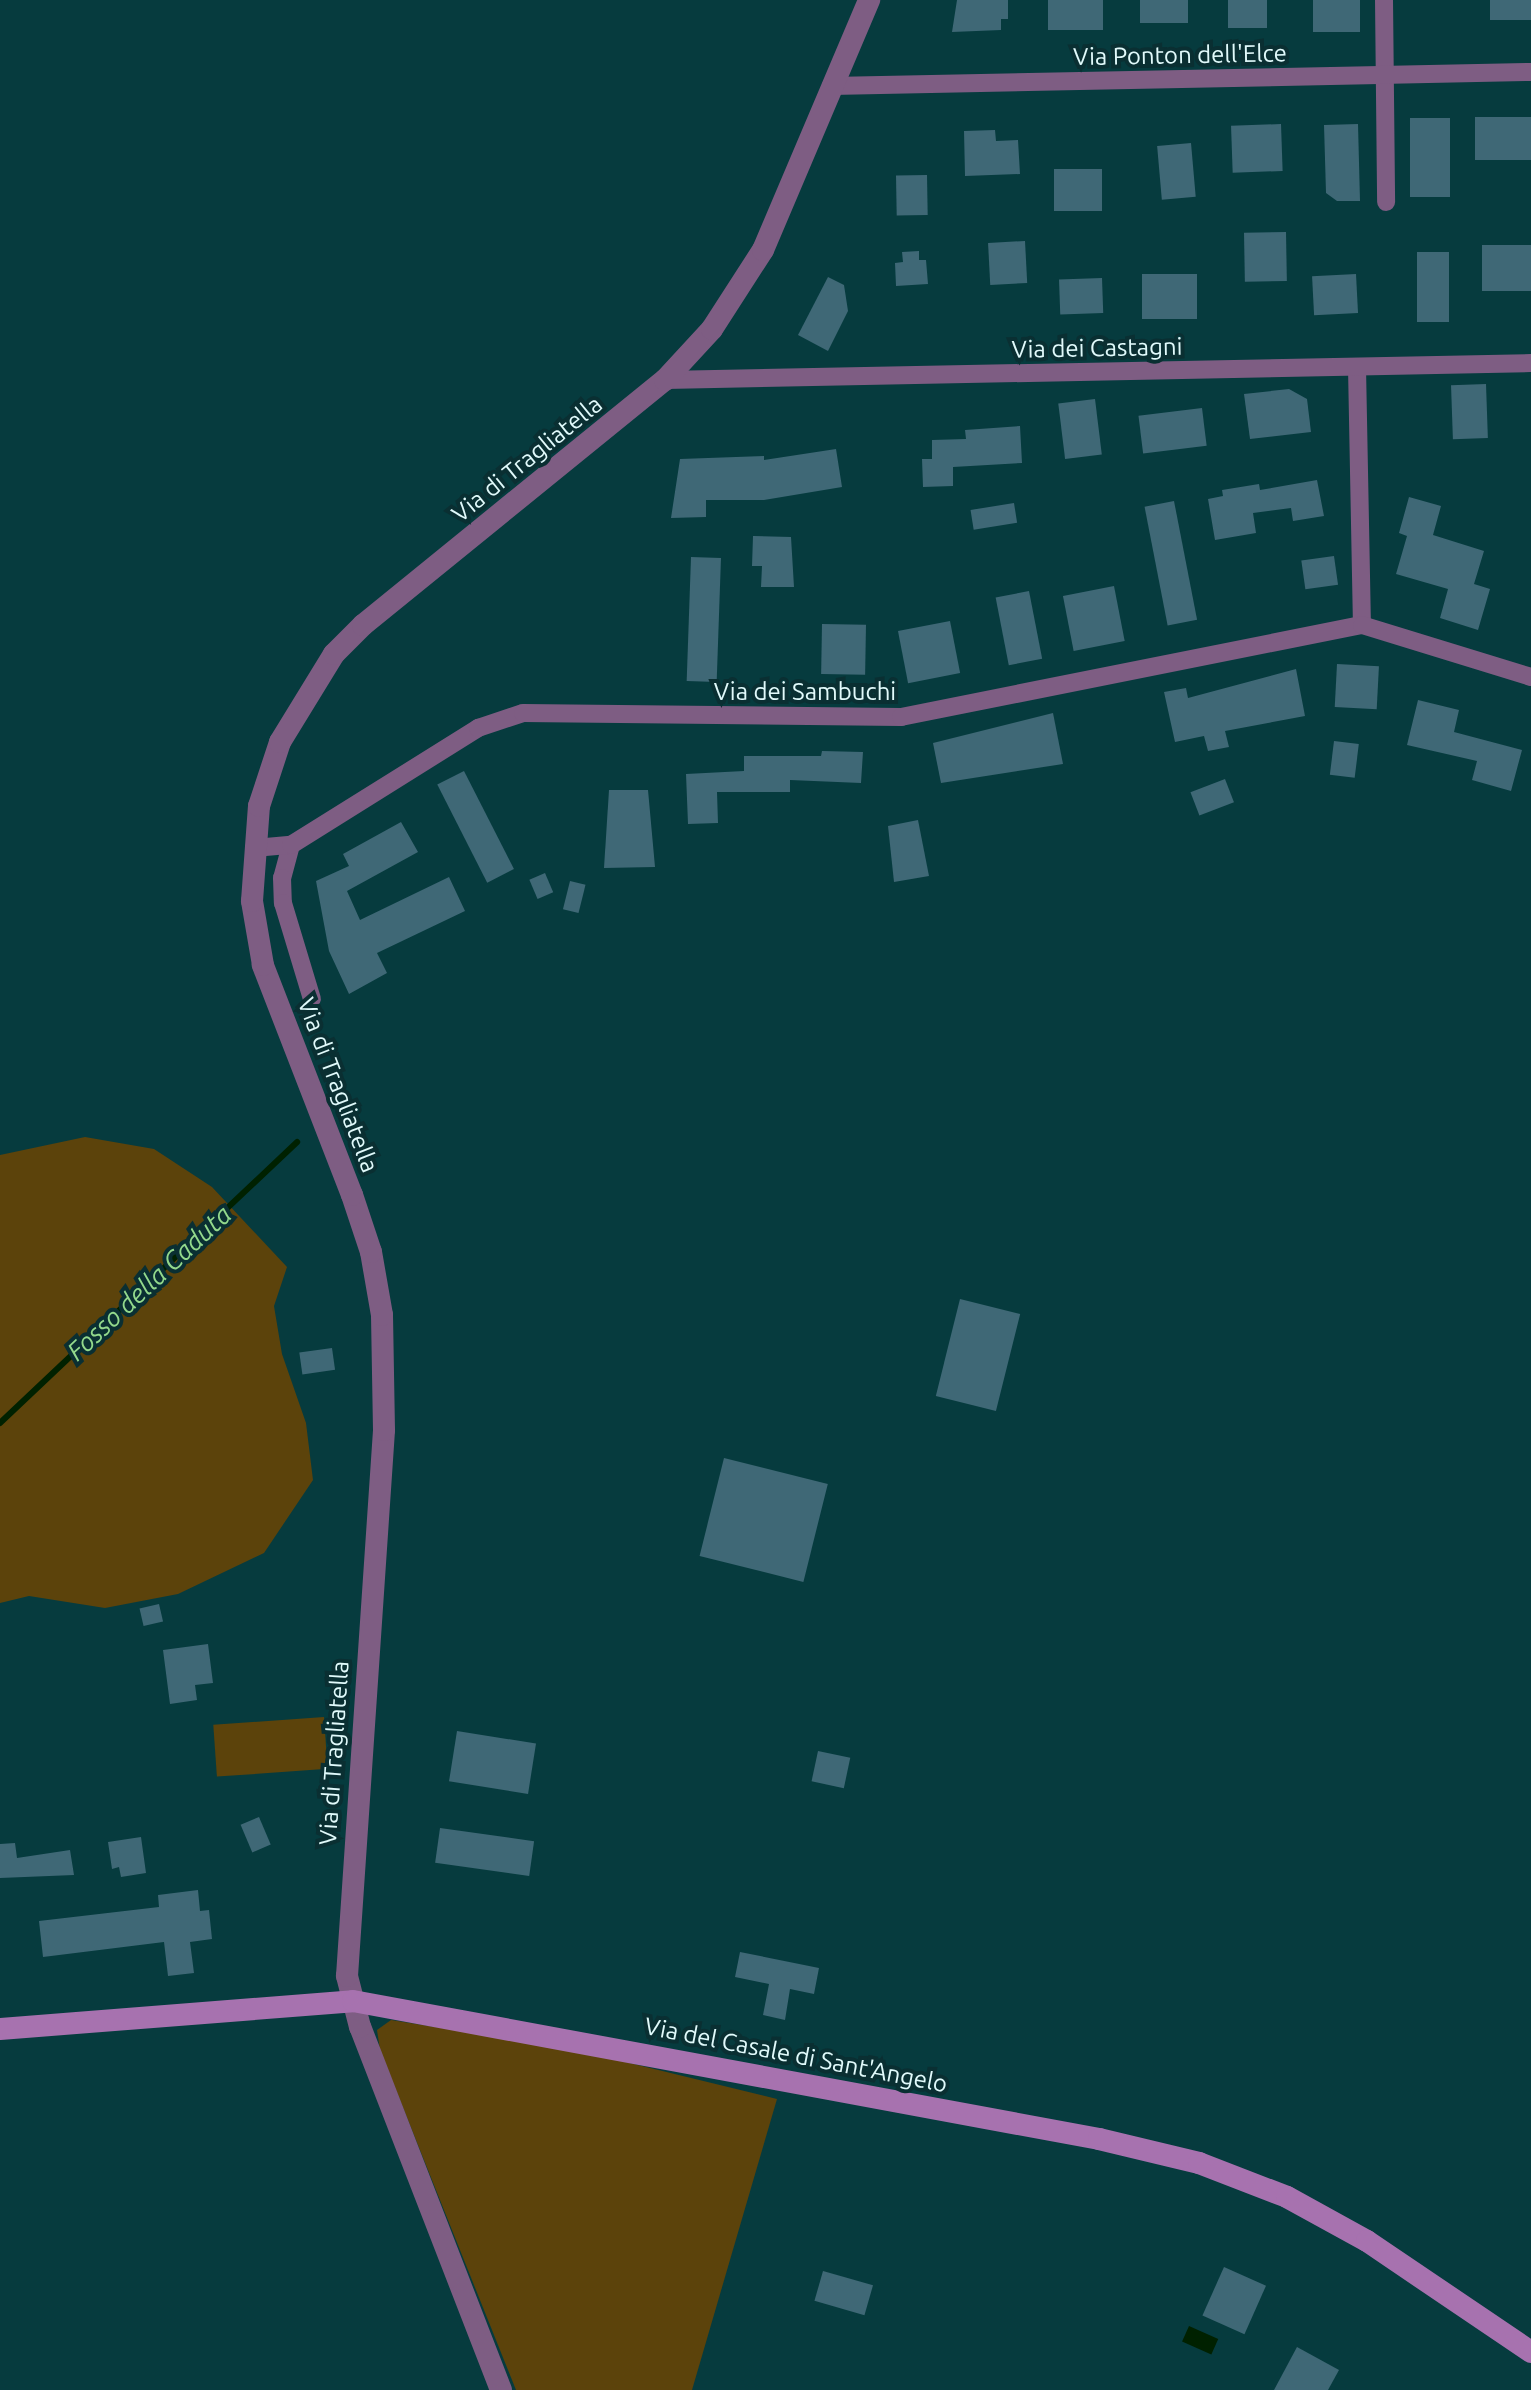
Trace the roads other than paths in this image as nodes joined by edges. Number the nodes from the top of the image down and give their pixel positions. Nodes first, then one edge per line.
1 (869, 0) edge
2 (1384, 0) edge
3 (1531, 72) edge
4 (1386, 75) junction
5 (831, 86) junction
6 (1386, 202) dead end
7 (1531, 363) edge
8 (1357, 367) junction
9 (665, 380) junction
10 (1362, 625) junction
11 (1531, 677) edge
12 (291, 845) junction
13 (254, 848) junction
14 (312, 999) dead end
15 (353, 2001) junction
16 (0, 2029) edge
17 (1531, 2352) edge
18 (501, 2390) edge

1 - 5 street, Via di Tragliatella
2 - 4 street
3 - 4 street, Via Ponton dell'Elce
4 - 5 street, Via Ponton dell'Elce
4 - 6 street
5 - 9 street, Via di Tragliatella
7 - 8 street, Via dei Castagni
8 - 9 street, Via dei Castagni
8 - 10 street
9 - 13 street, Via di Tragliatella
10 - 11 street, Via dei Sambuchi
10 - 12 street, Via dei Sambuchi
12 - 13 street, Via dei Sambuchi
12 - 14 street
13 - 15 street, Via di Tragliatella
15 - 16 main road, Via del Casale di Sant'Angelo
15 - 17 main road, Via del Casale di Sant'Angelo
15 - 18 street, Via di Tragliatella

